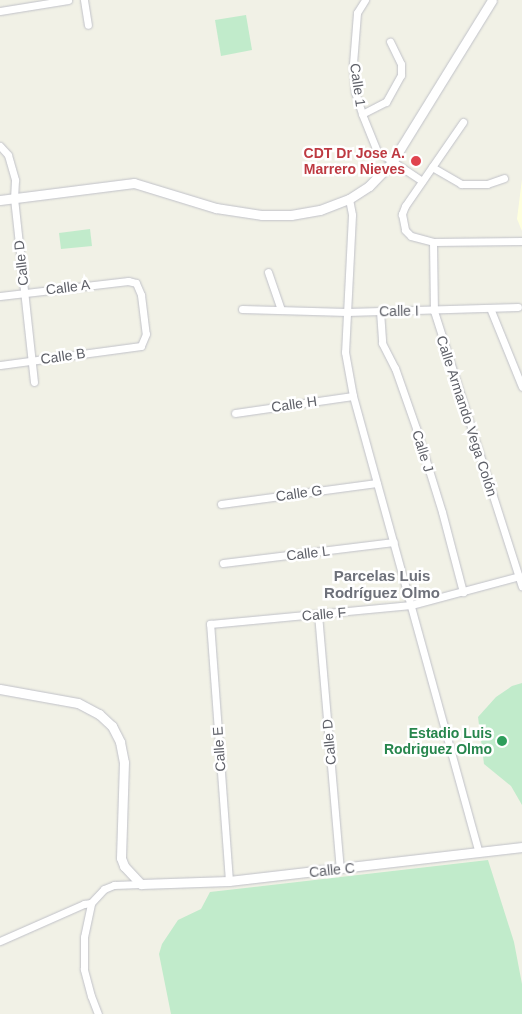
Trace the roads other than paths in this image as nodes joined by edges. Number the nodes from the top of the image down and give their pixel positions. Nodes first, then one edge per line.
1 (68, 0) edge
2 (84, 0) edge
3 (364, 0) edge
4 (492, 0) edge
5 (0, 11) edge
6 (88, 25) dead end
7 (390, 41) dead end
8 (362, 114) junction
9 (463, 122) dead end
10 (0, 146) edge
11 (392, 162) junction
12 (432, 167) junction
13 (504, 178) dead end
14 (422, 181) junction
15 (14, 198) junction
16 (349, 198) junction
17 (0, 200) edge
18 (433, 242) junction
19 (522, 242) edge
20 (268, 272) dead end
21 (24, 293) junction
22 (0, 296) edge
23 (518, 307) dead end
24 (490, 308) junction
25 (242, 309) dead end
26 (281, 310) junction
27 (380, 311) junction
28 (434, 311) junction
29 (347, 312) junction
30 (125, 348) joint
31 (32, 360) junction
32 (0, 365) edge
33 (34, 382) dead end
34 (522, 388) edge
35 (353, 396) junction
36 (235, 413) dead end
37 (377, 483) junction
38 (220, 504) dead end
39 (394, 542) junction
40 (223, 563) dead end
41 (518, 576) junction
42 (522, 586) edge
43 (463, 592) junction
44 (412, 605) junction
45 (318, 614) junction
46 (216, 623) joint
47 (0, 689) edge
48 (522, 847) edge
49 (479, 852) junction
50 (340, 869) junction
51 (229, 881) junction
52 (141, 884) junction
53 (91, 903) junction
54 (0, 941) edge
55 (98, 1014) edge

1 - 5 street
2 - 6 street
3 - 8 street, Calle 1
4 - 11 street
7 - 8 street
8 - 11 street, Calle 1
9 - 12 street
10 - 15 street, Calle D
11 - 14 street, Calle 1
11 - 16 street
12 - 13 street
12 - 14 street
14 - 18 street
15 - 16 street
15 - 17 street
15 - 21 street, Calle D
16 - 29 street
18 - 19 street
18 - 28 street, Calle Armando Vega Colón
20 - 26 street
21 - 22 street, Calle A
21 - 30 street, Calle A
21 - 31 street, Calle D
23 - 24 street, Calle I
24 - 28 street, Calle I
24 - 34 street
25 - 26 street, Calle I
26 - 29 street, Calle I
27 - 28 street, Calle I
27 - 29 street, Calle I
27 - 43 street, Calle J
28 - 41 street, Calle Armando Vega Colón
29 - 35 street
30 - 31 street, Calle B
31 - 32 street, Calle B
31 - 33 street, Calle D
35 - 36 street, Calle H
35 - 37 street
37 - 38 street, Calle G
37 - 39 street
39 - 40 street, Calle L
39 - 44 street
41 - 42 street, Calle Armando Vega Colón
41 - 43 street, Calle F
43 - 44 street, Calle F
44 - 45 street, Calle F
44 - 49 street
45 - 46 street, Calle F
45 - 50 street, Calle D
46 - 51 street, Calle E
47 - 52 street
48 - 49 street, Calle C
49 - 50 street, Calle C
50 - 51 street, Calle C
51 - 52 street, Calle C
52 - 53 street
53 - 54 street
53 - 55 street

